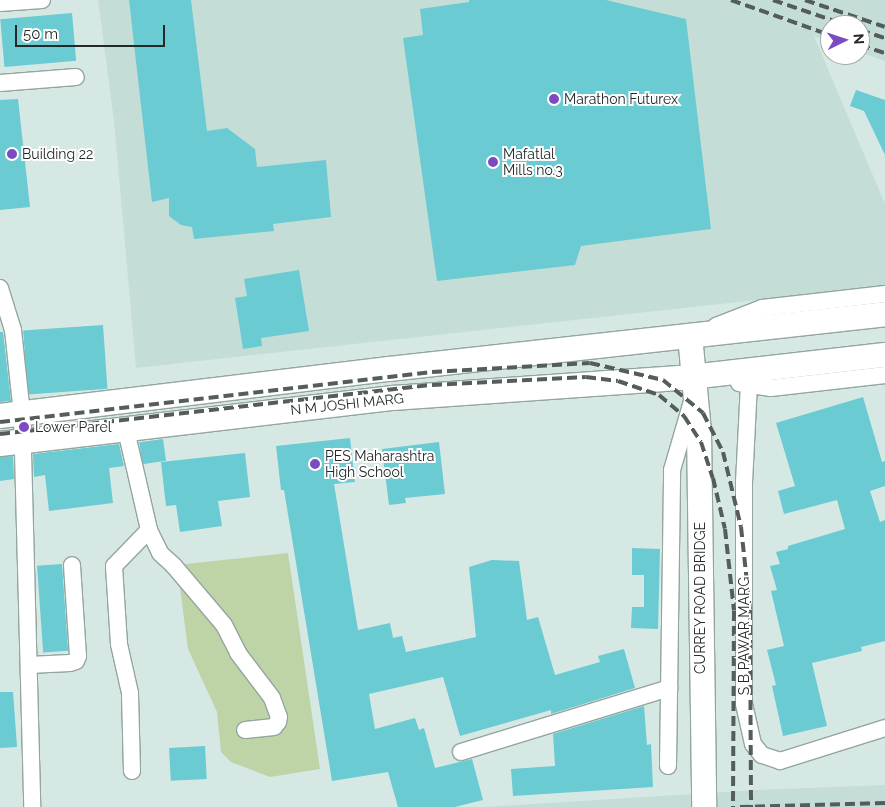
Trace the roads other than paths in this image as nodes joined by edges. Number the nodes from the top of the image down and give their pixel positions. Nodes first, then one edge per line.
1 (42, 0) edge
2 (0, 3) edge
3 (76, 77) dead end
4 (0, 83) edge
5 (1, 292) edge
6 (885, 294) edge
7 (885, 314) edge
8 (690, 336) junction
9 (885, 354) edge
10 (885, 375) edge
11 (695, 382) junction
12 (748, 384) junction
13 (11, 415) edge
14 (126, 430) junction
15 (11, 443) edge
16 (149, 530) junction
17 (72, 565) dead end
18 (28, 665) junction
19 (669, 688) junction
20 (885, 728) edge
21 (245, 730) dead end
22 (461, 752) dead end
23 (668, 766) dead end
24 (132, 771) dead end
25 (32, 807) edge
26 (704, 807) edge

1 - 2 street
3 - 4 street
5 - 13 street
6 - 8 street
7 - 8 main road, N M JOSHI MARG
8 - 11 main road, CURREY ROAD BRIDGE
8 - 13 main road, N M JOSHI MARG
9 - 11 main road, N M JOSHI MARG
10 - 12 street
11 - 12 street
11 - 14 main road, N M JOSHI MARG
11 - 19 street
11 - 26 main road, CURREY ROAD BRIDGE
12 - 20 street, S B PAWAR MARG
13 - 15 street
14 - 15 main road, N M JOSHI MARG
14 - 16 street
15 - 18 street
16 - 21 street
16 - 24 street
17 - 18 street
18 - 25 street
19 - 22 street
19 - 23 street

